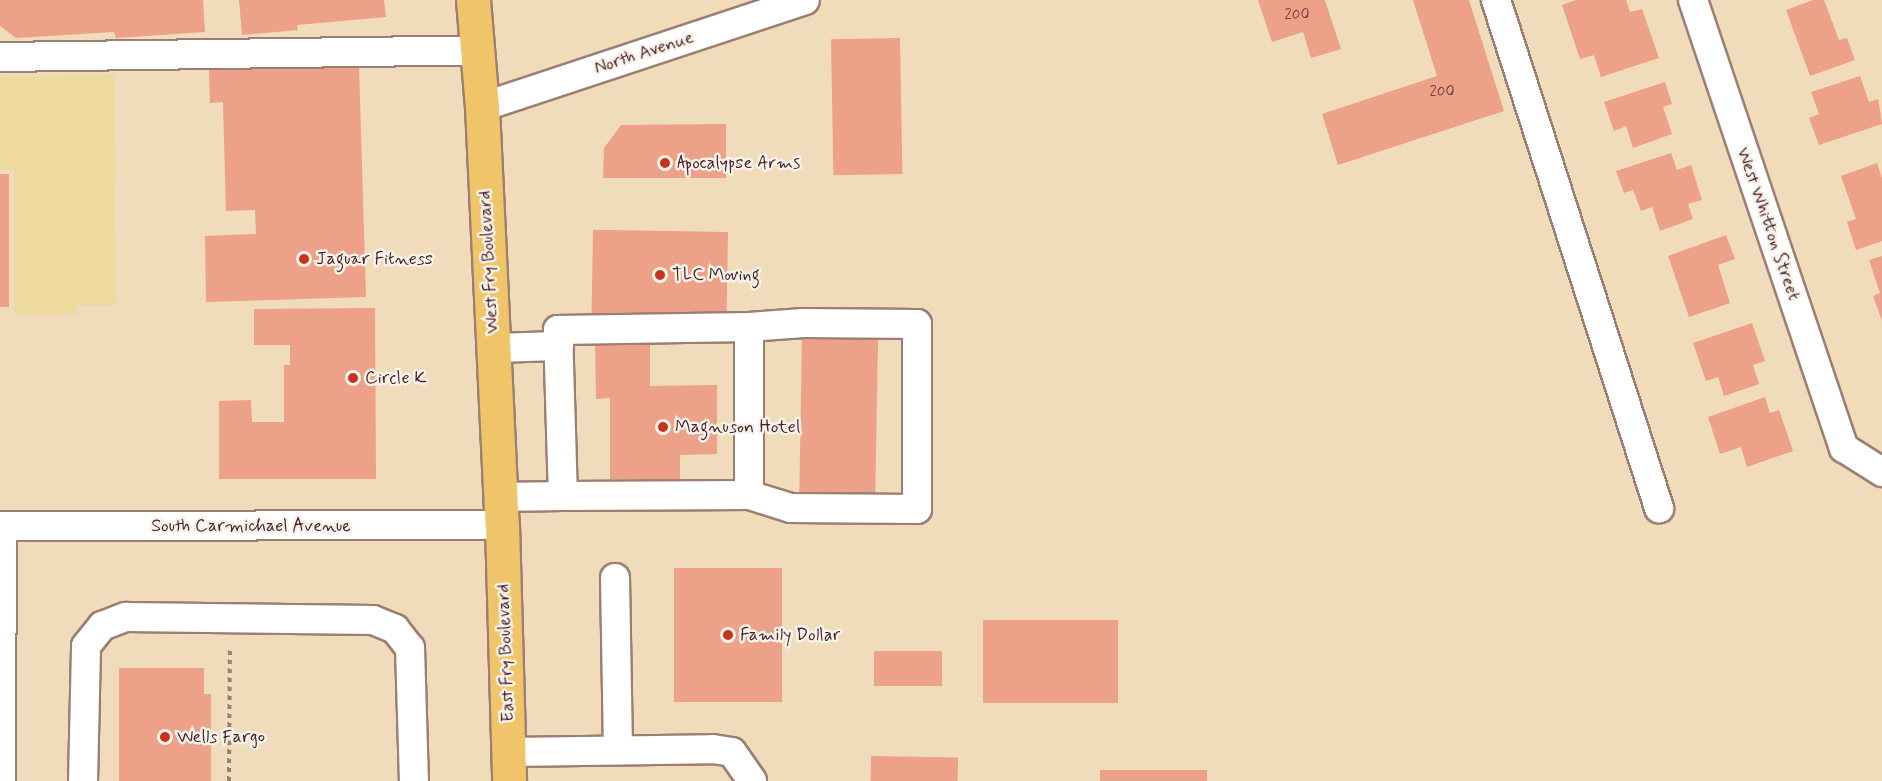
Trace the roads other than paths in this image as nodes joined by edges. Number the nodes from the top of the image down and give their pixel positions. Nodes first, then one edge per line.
1 (473, 0) edge
2 (805, 0) edge
3 (1496, 0) edge
4 (1693, 0) edge
5 (477, 50) junction
6 (0, 57) edge
7 (482, 106) junction
8 (749, 327) junction
9 (559, 346) junction
10 (494, 348) junction
11 (1882, 472) edge
12 (749, 495) junction
13 (563, 496) junction
14 (1659, 508) dead end
15 (501, 511) junction
16 (1, 526) edge
17 (615, 578) dead end
18 (618, 750) junction
19 (509, 766) edge
20 (1, 781) edge
21 (83, 781) edge
22 (414, 781) edge
23 (752, 781) edge

1 - 5 main road, West Fry Boulevard
2 - 7 street, North Avenue
3 - 14 street
4 - 11 street, West Whitton Street
5 - 6 street
5 - 7 main road, West Fry Boulevard
7 - 10 main road, West Fry Boulevard
8 - 9 street
8 - 12 street
8 - 12 street, South Carmichael Avenue
9 - 10 street
9 - 13 street
10 - 15 main road, West Fry Boulevard
12 - 13 street, South Carmichael Avenue
13 - 15 street, South Carmichael Avenue
15 - 16 street, South Carmichael Avenue
15 - 19 main road, East Fry Boulevard
16 - 20 street
17 - 18 street
18 - 19 street
18 - 23 street
21 - 22 street

